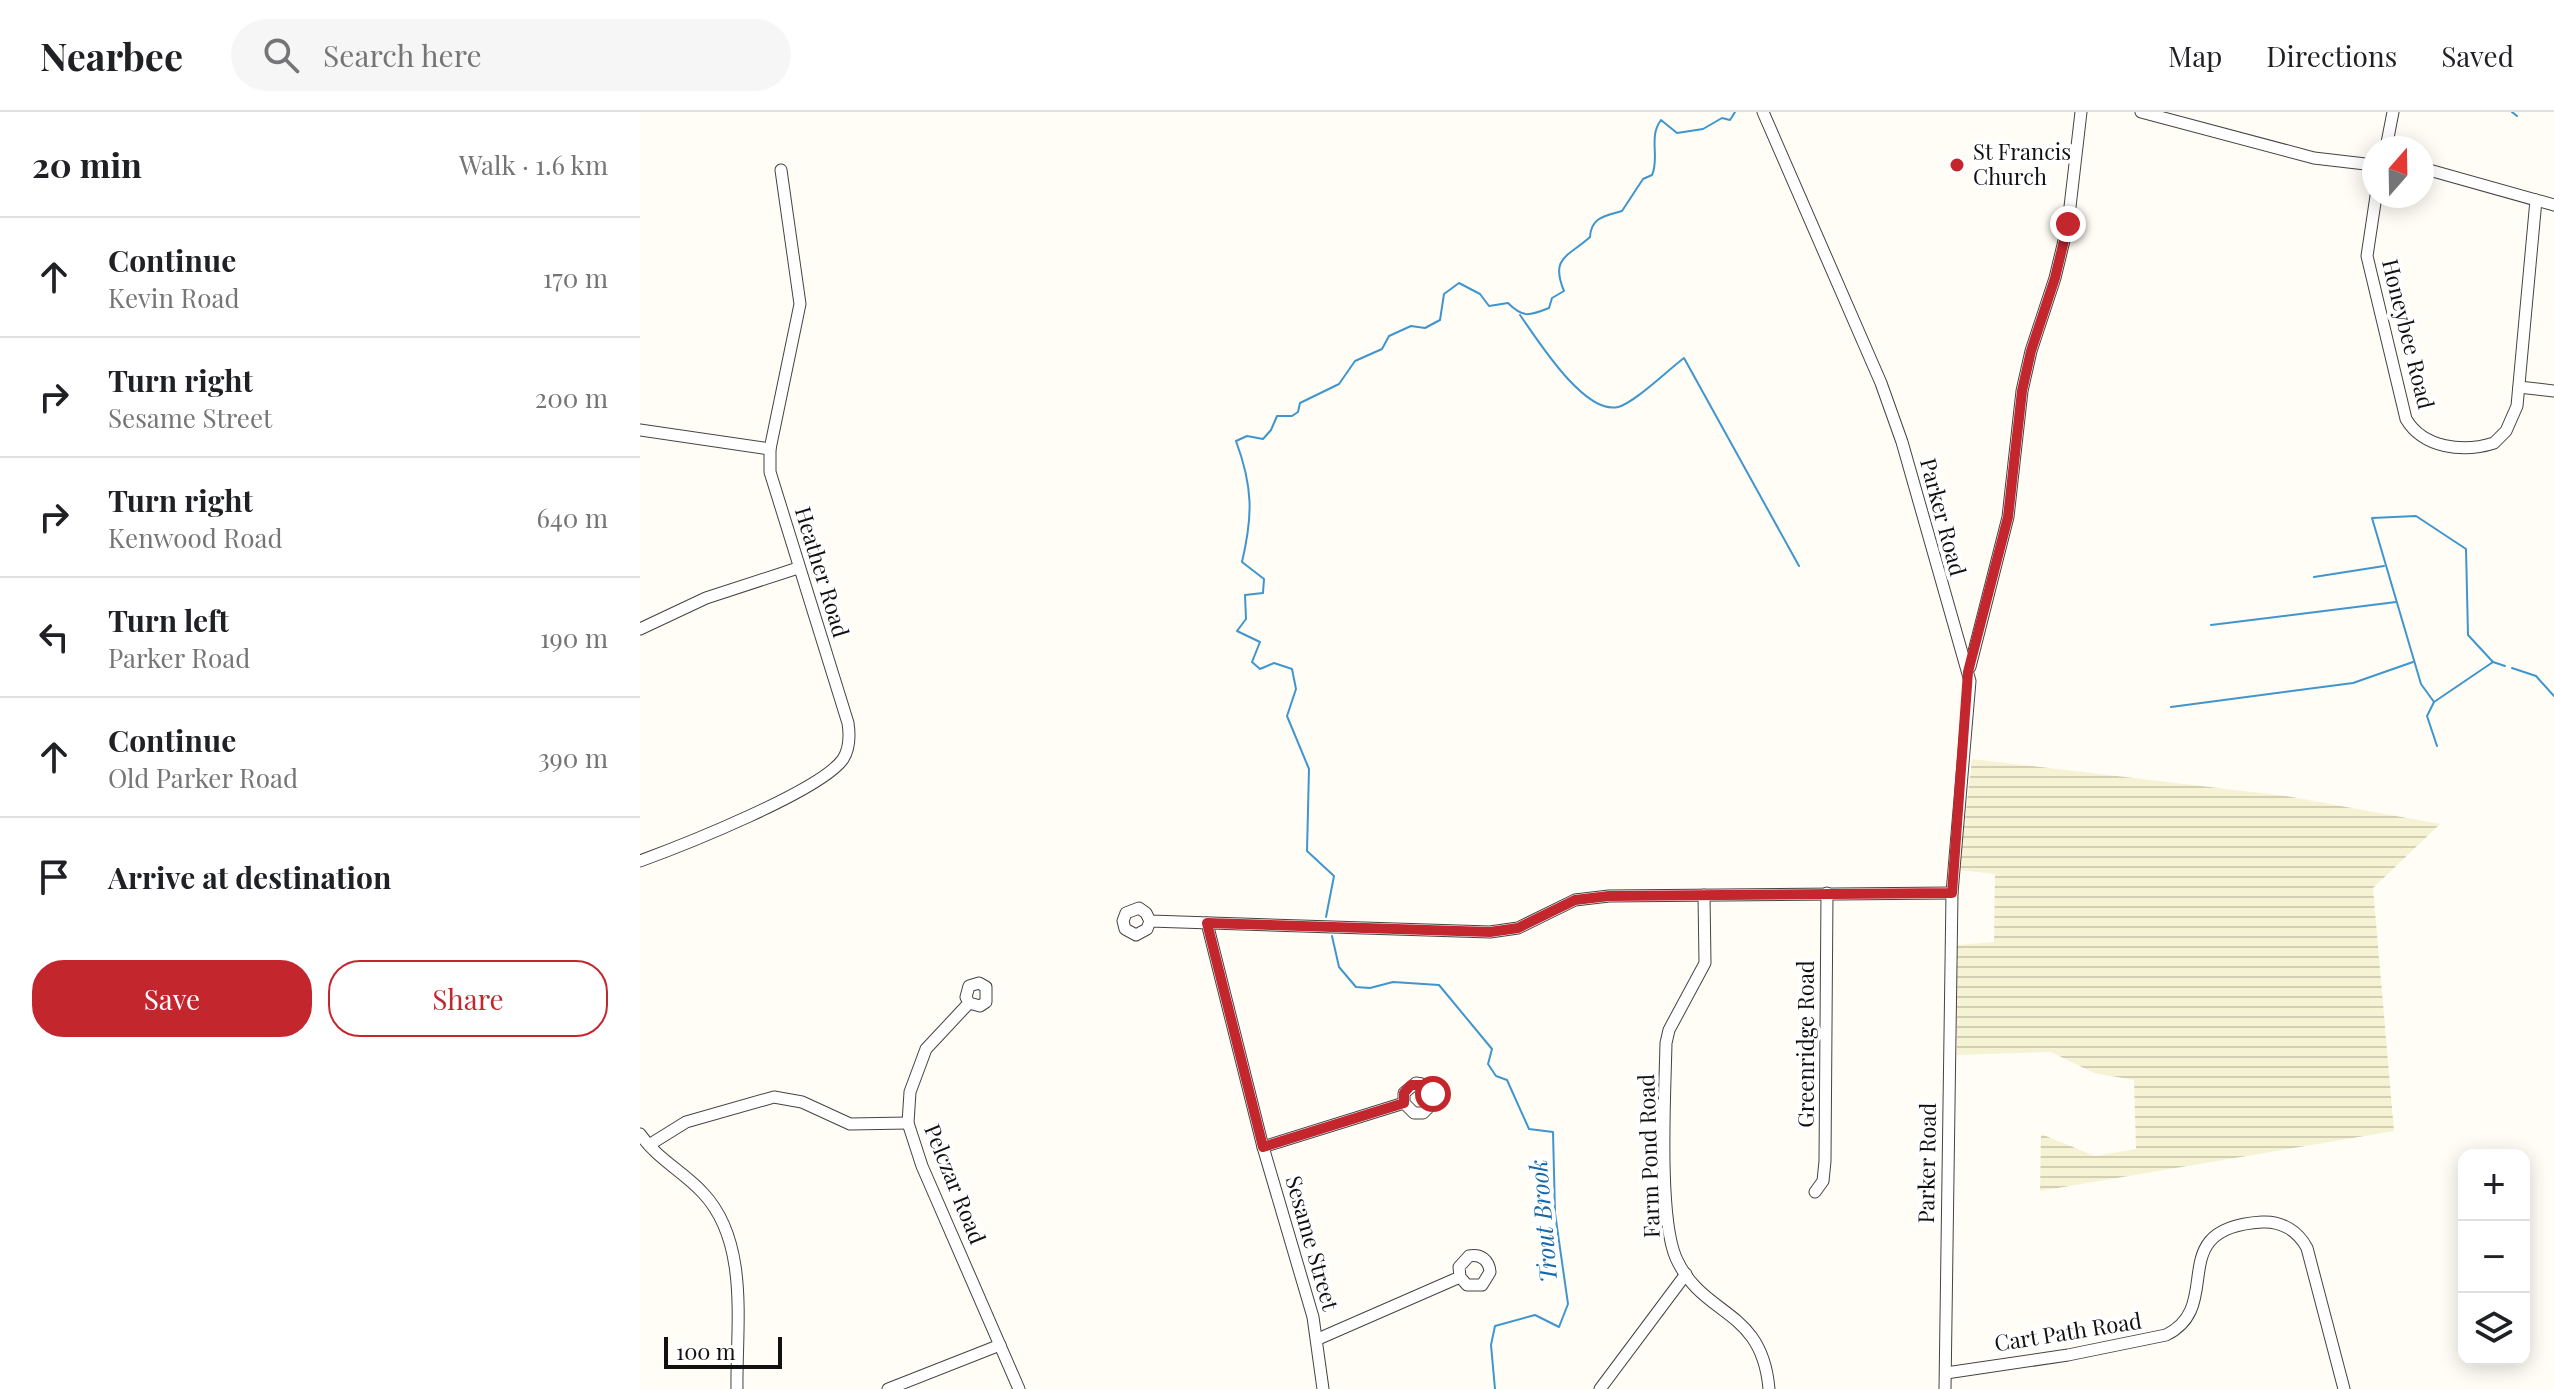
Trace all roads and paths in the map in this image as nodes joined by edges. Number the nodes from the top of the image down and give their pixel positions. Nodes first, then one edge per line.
1 (1763, 112) edge
2 (2081, 112) edge
3 (2141, 112) edge
4 (2393, 112) edge
5 (2388, 136) edge
6 (2362, 164) edge
7 (781, 170) dead end
8 (2434, 171) edge
9 (2536, 200) junction
10 (2554, 205) edge
11 (2374, 208) edge
12 (2519, 387) junction
13 (2554, 391) edge
14 (640, 430) edge
15 (770, 449) junction
16 (798, 568) junction
17 (640, 629) edge
18 (1968, 672) junction
19 (640, 861) edge
20 (1827, 893) junction
21 (1952, 893) junction
22 (1704, 895) junction
23 (1150, 921) dead end
24 (1207, 923) junction
25 (969, 1003) dead end
26 (1404, 1103) dead end
27 (908, 1123) junction
28 (640, 1134) edge
29 (649, 1145) junction
30 (1263, 1147) junction
31 (1815, 1192) dead end
32 (1686, 1274) junction
33 (1460, 1277) dead end
34 (1318, 1339) junction
35 (1000, 1345) junction
36 (1946, 1373) junction
37 (918, 1384) edge
38 (737, 1389) edge
39 (888, 1389) edge
40 (1019, 1389) edge
41 (1323, 1389) edge
42 (1600, 1389) edge
43 (1769, 1389) edge
44 (1945, 1389) edge
45 (2344, 1389) edge

1 - 18 street, Parker Road
2 - 18 street
3 - 6 street
4 - 5 street
7 - 15 street, Heather Road
8 - 9 street
9 - 10 street
9 - 12 street, Honeybee Road
11 - 12 street, Honeybee Road
12 - 13 street
14 - 15 street
15 - 16 street, Heather Road
16 - 17 street
16 - 19 street, Heather Road
18 - 21 street, Parker Road
20 - 21 street
20 - 22 street
20 - 31 street, Greenridge Road
21 - 36 street, Parker Road
22 - 24 street
22 - 32 street, Farm Pond Road
23 - 24 street
24 - 30 street, Sesame Street
25 - 27 street, Pelczar Road
26 - 30 street
27 - 29 street
27 - 35 street, Pelczar Road
28 - 29 street
29 - 38 street
30 - 34 street, Sesame Street
32 - 42 street
32 - 43 street, Farm Pond Road
33 - 34 street
34 - 41 street, Sesame Street
35 - 37 street
35 - 40 street, Pelczar Road
36 - 44 street, Parker Road
36 - 45 street, Cart Path Road
37 - 39 street

